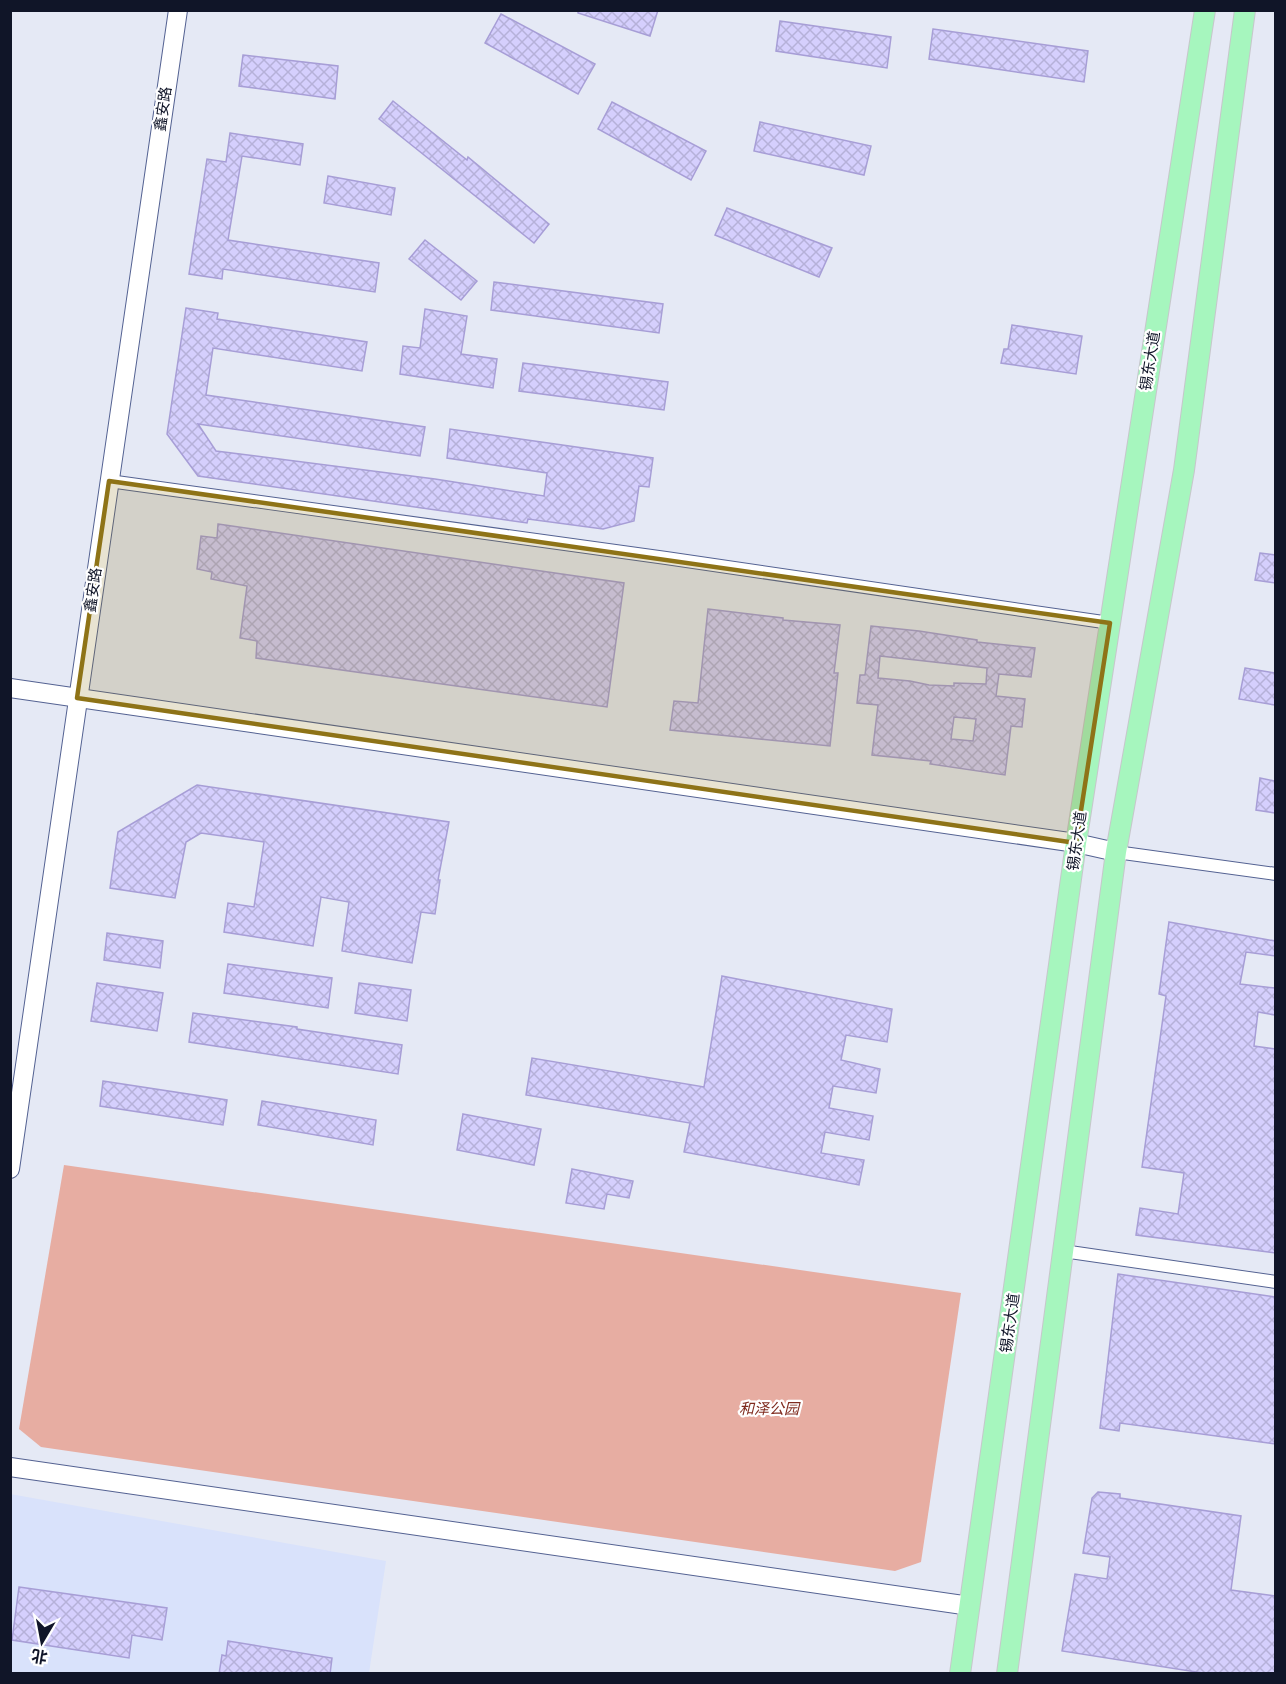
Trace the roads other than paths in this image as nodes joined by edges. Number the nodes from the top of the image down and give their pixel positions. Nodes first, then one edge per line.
1 (178, 10) edge
2 (1205, 10) edge
3 (1245, 10) edge
4 (109, 481) junction
5 (1110, 623) junction
6 (10, 688) edge
7 (77, 698) junction
8 (1076, 843) junction
9 (1116, 852) junction
10 (1275, 874) edge
11 (10, 1169) edge
12 (1063, 1251) junction
13 (1275, 1282) edge
14 (10, 1467) edge
15 (970, 1606) junction
16 (960, 1674) edge
17 (1007, 1674) edge

1 - 4 street, 鑫安路
2 - 5 main road, 锡东大道
3 - 9 main road
4 - 5 street
4 - 7 street, 鑫安路
5 - 8 main road, 锡东大道
6 - 7 street
7 - 8 street
7 - 11 street, 鑫安路
8 - 9 street
8 - 15 main road, 锡东大道
9 - 10 street
9 - 12 main road
12 - 13 street
12 - 17 main road
14 - 15 street
15 - 16 main road, 锡东大道

